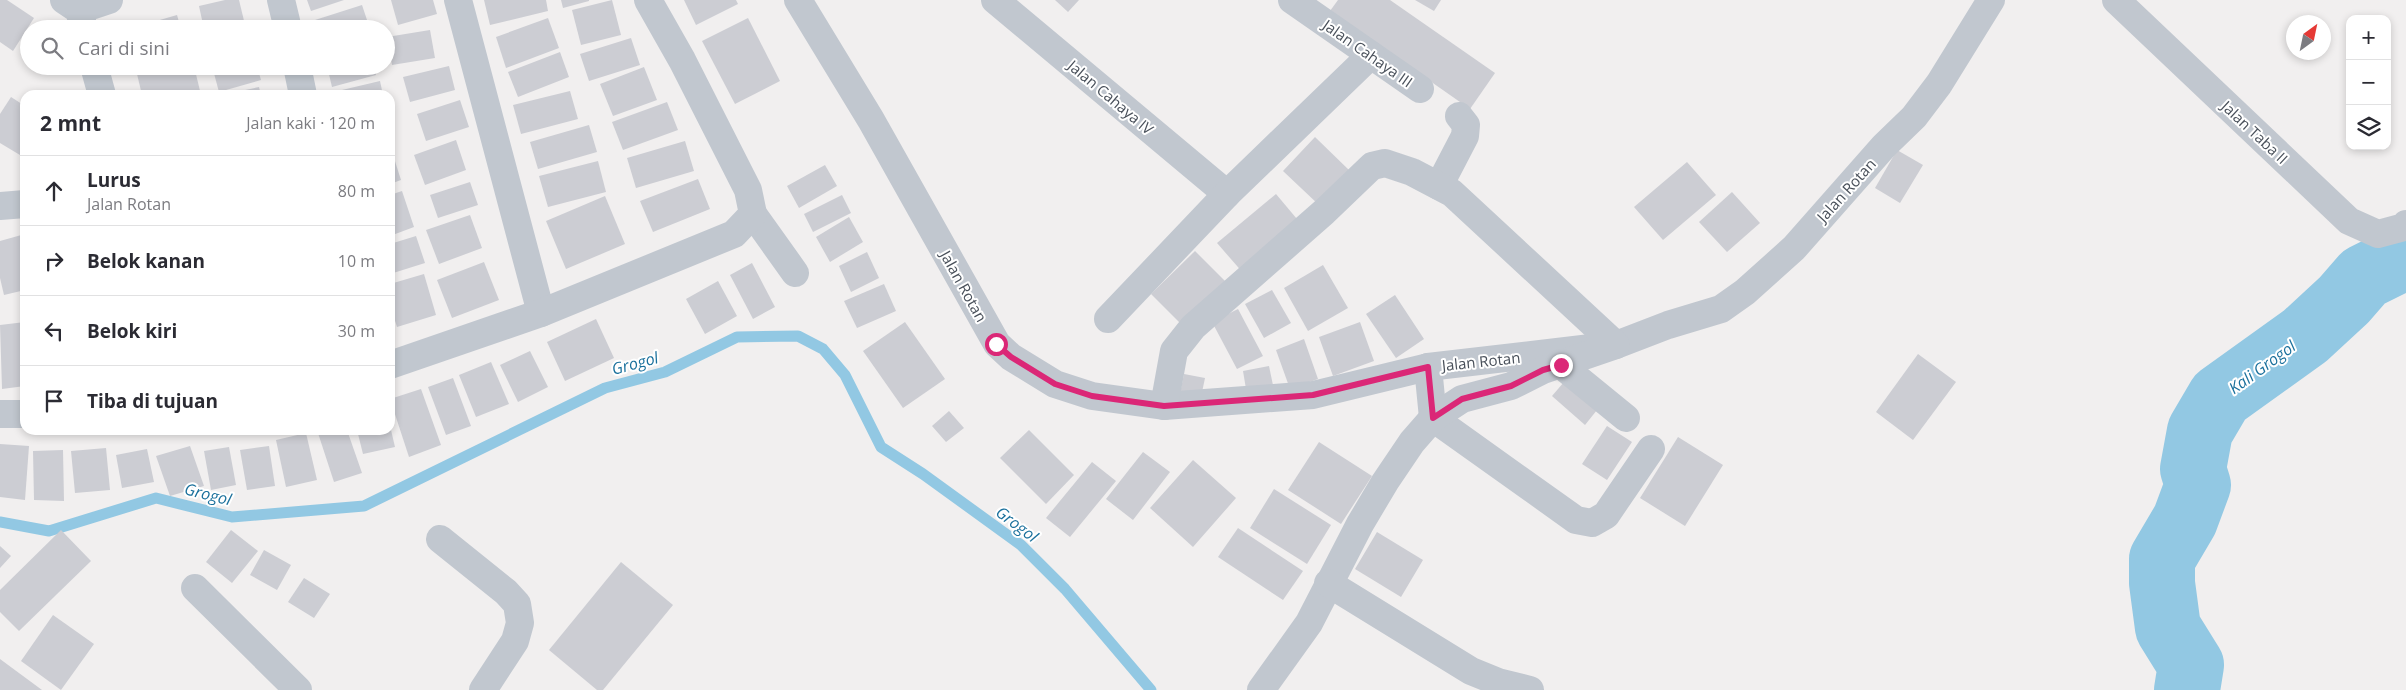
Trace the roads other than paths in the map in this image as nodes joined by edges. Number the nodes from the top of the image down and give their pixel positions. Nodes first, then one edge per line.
1 (109, 0) edge
2 (281, 0) edge
3 (458, 0) edge
4 (648, 0) edge
5 (798, 0) edge
6 (995, 0) edge
7 (1292, 0) edge
8 (1991, 0) edge
9 (2116, 0) edge
10 (76, 13) edge
11 (286, 20) edge
12 (1371, 55) junction
13 (96, 75) edge
14 (299, 75) edge
15 (1420, 89) dead end
16 (101, 90) edge
17 (303, 90) edge
18 (1459, 116) dead end
19 (1439, 186) junction
20 (1227, 194) junction
21 (20, 204) edge
22 (0, 206) edge
23 (753, 214) junction
24 (2406, 224) edge
25 (796, 273) dead end
26 (541, 313) junction
27 (1108, 319) dead end
28 (1616, 345) junction
29 (395, 363) edge
30 (1561, 365) junction
31 (1428, 367) junction
32 (1164, 406) junction
33 (0, 414) edge
34 (20, 414) edge
35 (1433, 418) junction
36 (1626, 418) dead end
37 (1651, 449) dead end
38 (440, 539) dead end
39 (1328, 583) junction
40 (195, 588) dead end
41 (298, 690) edge
42 (483, 690) edge
43 (1261, 690) edge
44 (1530, 690) edge

1 - 10 street
2 - 11 street
3 - 26 street
4 - 23 street
5 - 32 street, Jalan Rotan
6 - 20 street, Jalan Cahaya IV
7 - 12 street, Jalan Cahaya III
8 - 28 street, Jalan Rotan
9 - 24 street, Jalan Taba II
12 - 15 street, Jalan Cahaya III
12 - 20 street
13 - 16 street
14 - 17 street
18 - 19 street
19 - 28 street
19 - 32 street
20 - 27 street
21 - 22 street
23 - 25 street
23 - 26 street
26 - 29 street
28 - 30 street
28 - 31 street, Jalan Rotan
30 - 35 street
30 - 36 street
31 - 32 street, Jalan Rotan
31 - 35 street
33 - 34 street
35 - 37 street
35 - 39 street
38 - 42 street
39 - 43 street
39 - 44 street
40 - 41 street

